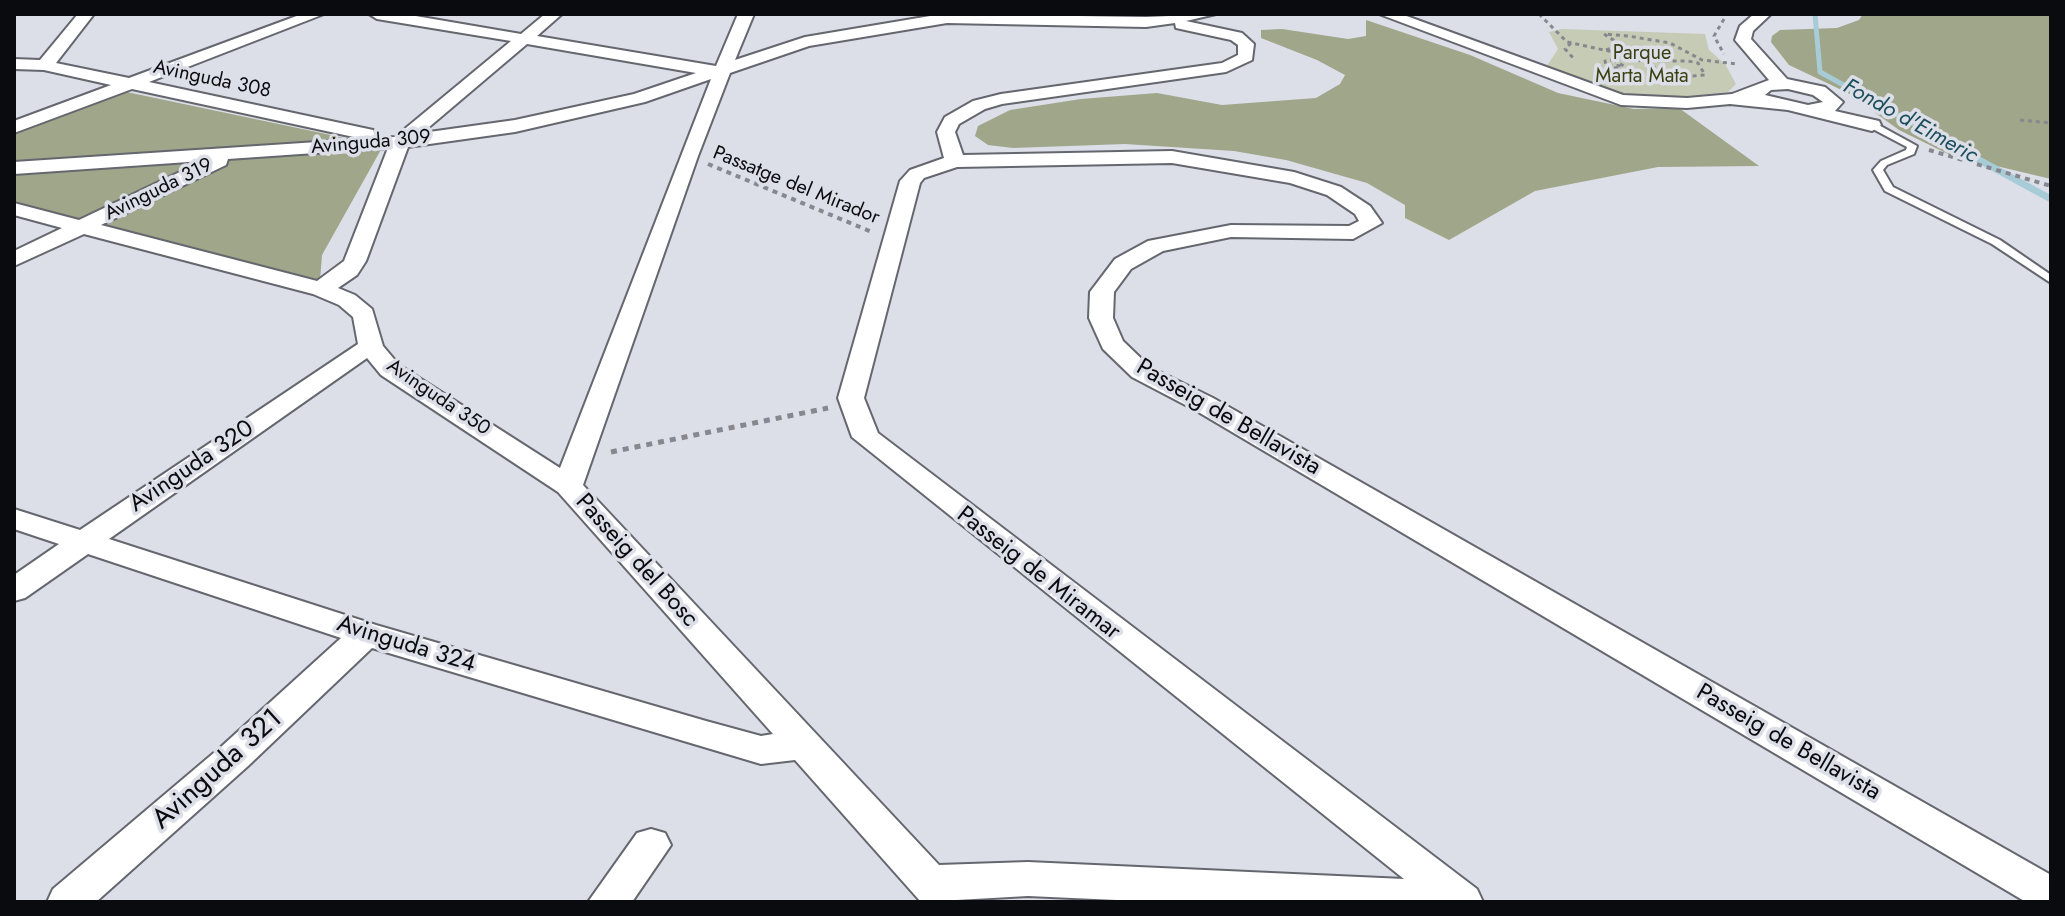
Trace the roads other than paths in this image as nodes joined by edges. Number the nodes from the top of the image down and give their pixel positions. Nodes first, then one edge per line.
1 (86, 14) edge
2 (316, 14) edge
3 (377, 14) edge
4 (554, 14) edge
5 (746, 14) edge
6 (1208, 14) edge
7 (1387, 14) edge
8 (1763, 14) edge
9 (946, 16) edge
10 (1146, 22) junction
11 (526, 38) junction
12 (14, 64) edge
13 (44, 65) junction
14 (721, 72) junction
15 (1782, 84) junction
16 (128, 85) junction
17 (1758, 92) junction
18 (1831, 97) junction
19 (1728, 99) junction
20 (1792, 108) junction
21 (305, 122) junction
22 (1872, 125) junction
23 (14, 127) edge
24 (400, 142) junction
25 (233, 154) junction
26 (955, 161) junction
27 (14, 168) edge
28 (14, 209) edge
29 (81, 228) junction
30 (14, 259) edge
31 (2051, 280) edge
32 (321, 289) junction
33 (371, 348) junction
34 (573, 473) junction
35 (14, 519) edge
36 (83, 541) junction
37 (14, 590) edge
38 (366, 634) junction
39 (802, 745) junction
40 (651, 845) dead end
41 (939, 893) edge
42 (2051, 896) edge
43 (67, 902) edge
44 (608, 902) edge
45 (1434, 902) edge
46 (1463, 902) edge

1 - 13 street
2 - 16 street
3 - 11 street
4 - 11 street
5 - 14 street, Passeig del Bosc
6 - 10 street
7 - 19 street
8 - 15 street
9 - 10 street, Avinguda 309
9 - 14 street, Avinguda 309
10 - 26 street
11 - 14 street
11 - 24 street
12 - 13 street, Avinguda 308
13 - 16 street, Avinguda 308
14 - 24 street, Avinguda 309
14 - 34 street, Passeig del Bosc
15 - 17 street
15 - 18 street
16 - 21 street, Avinguda 308
16 - 23 street
17 - 19 street
17 - 20 street
18 - 20 street
18 - 22 street
19 - 20 street
20 - 22 street
21 - 24 street, Avinguda 308
21 - 25 street, Avinguda 319
22 - 31 lane
24 - 25 street, Avinguda 309
24 - 32 street
25 - 27 street, Avinguda 309
25 - 29 street, Avinguda 319
26 - 42 street, Passeig de Bellavista
26 - 46 street, Passeig de Miramar
28 - 29 street
29 - 30 street, Avinguda 319
29 - 32 street
32 - 33 street, Avinguda 350
33 - 34 street, Avinguda 350
33 - 36 street, Avinguda 320
34 - 39 street, Passeig del Bosc
35 - 36 street, Avinguda 324
36 - 37 street, Avinguda 320
36 - 38 street, Avinguda 324
38 - 39 street, Avinguda 324
38 - 43 street, Avinguda 321
39 - 41 street, Passeig del Bosc
40 - 44 street
41 - 45 street

